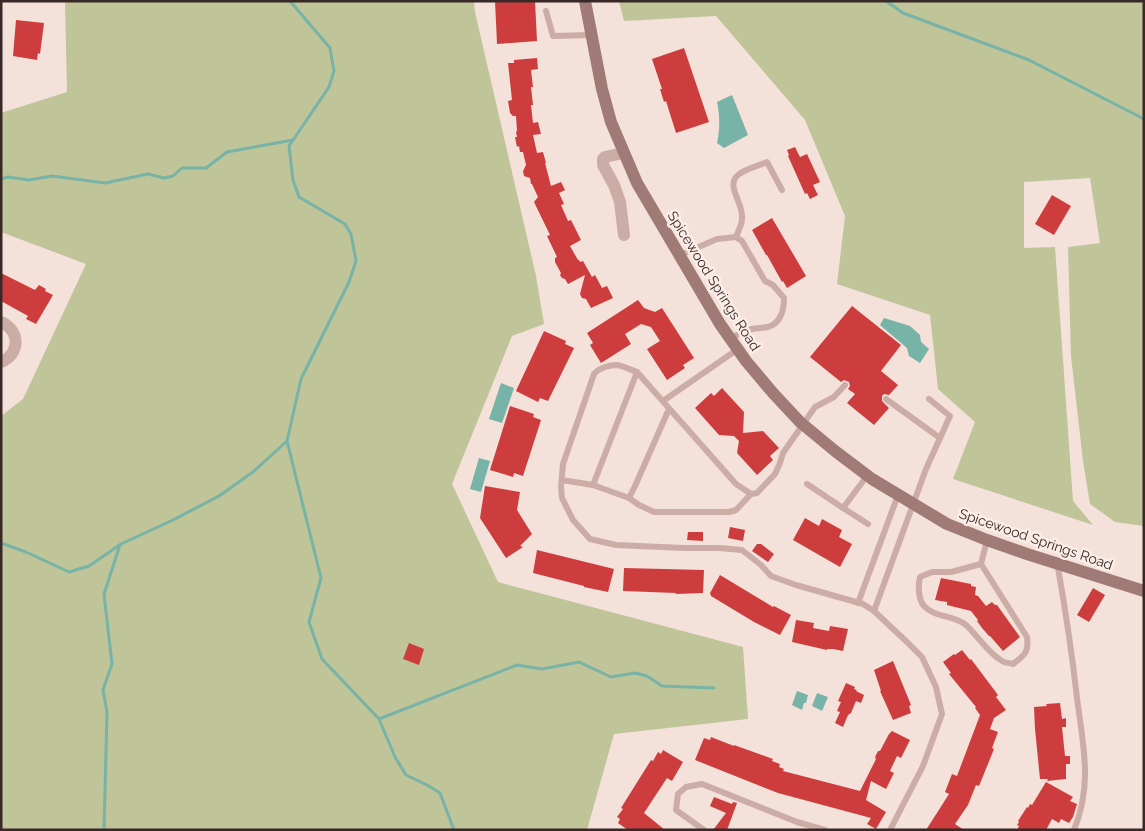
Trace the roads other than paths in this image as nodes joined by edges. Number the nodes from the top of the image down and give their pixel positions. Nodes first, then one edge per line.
1 (585, 1) edge
2 (546, 11) dead end
3 (592, 35) junction
4 (623, 153) junction
5 (782, 190) dead end
6 (624, 235) dead end
7 (736, 237) junction
8 (680, 255) junction
9 (1, 322) edge
10 (730, 338) junction
11 (738, 349) junction
12 (1, 362) edge
13 (637, 372) junction
14 (845, 386) dead end
15 (886, 398) dead end
16 (929, 399) dead end
17 (663, 401) junction
18 (669, 409) junction
19 (803, 424) junction
20 (940, 438) junction
21 (868, 476) junction
22 (562, 480) junction
23 (807, 484) dead end
24 (593, 485) junction
25 (751, 494) junction
26 (898, 495) junction
27 (628, 498) junction
28 (913, 504) junction
29 (843, 508) junction
30 (868, 524) dead end
31 (987, 540) junction
32 (1056, 562) junction
33 (981, 564) junction
34 (1144, 591) edge
35 (858, 603) junction
36 (874, 611) junction
37 (704, 830) edge
38 (825, 830) edge
39 (890, 830) edge
40 (1074, 830) edge

1 - 3 main road, Spicewood Springs Road
2 - 3 lane
3 - 4 main road, Spicewood Springs Road
4 - 6 street
4 - 8 main road, Spicewood Springs Road
5 - 7 lane
7 - 8 lane
7 - 10 lane
8 - 10 main road, Spicewood Springs Road
9 - 12 street
10 - 11 main road, Spicewood Springs Road
11 - 17 lane
11 - 19 main road, Spicewood Springs Road
13 - 17 lane
13 - 22 lane
13 - 24 lane
14 - 19 lane
15 - 20 lane
16 - 20 lane
17 - 18 lane
18 - 25 lane
18 - 27 lane
19 - 21 main road, Spicewood Springs Road
19 - 25 lane
20 - 28 lane
21 - 26 main road, Spicewood Springs Road
21 - 29 lane
22 - 24 lane
22 - 35 lane
23 - 29 lane
24 - 27 lane
25 - 27 lane
26 - 28 main road, Spicewood Springs Road
26 - 35 lane
28 - 31 main road, Spicewood Springs Road
28 - 36 lane
29 - 30 lane
31 - 32 main road, Spicewood Springs Road
31 - 33 lane
32 - 34 main road, Spicewood Springs Road
32 - 40 lane
33 - 33 lane
35 - 36 lane
36 - 39 lane
37 - 38 lane

